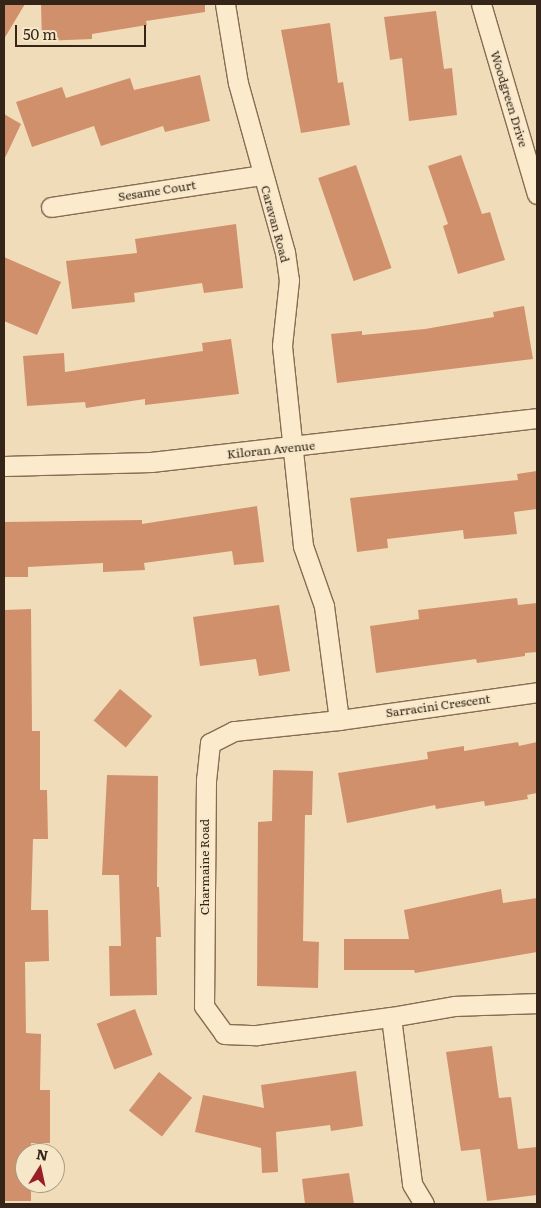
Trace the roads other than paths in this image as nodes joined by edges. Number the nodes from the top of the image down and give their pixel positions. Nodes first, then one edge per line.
1 (225, 4) edge
2 (481, 4) edge
3 (262, 176) junction
4 (537, 194) edge
5 (51, 207) dead end
6 (537, 418) edge
7 (295, 447) junction
8 (4, 466) edge
9 (537, 692) edge
10 (339, 720) junction
11 (537, 1003) edge
12 (391, 1017) junction
13 (424, 1204) edge

1 - 3 street, Caravan Road
2 - 4 street, Woodgreen Drive
3 - 5 street, Sesame Court
3 - 7 street, Caravan Road
6 - 7 street, Kiloran Avenue
7 - 8 street, Kiloran Avenue
7 - 10 street
9 - 10 street, Sarracini Crescent
10 - 12 street, Charmaine Road
11 - 12 street
12 - 13 street

